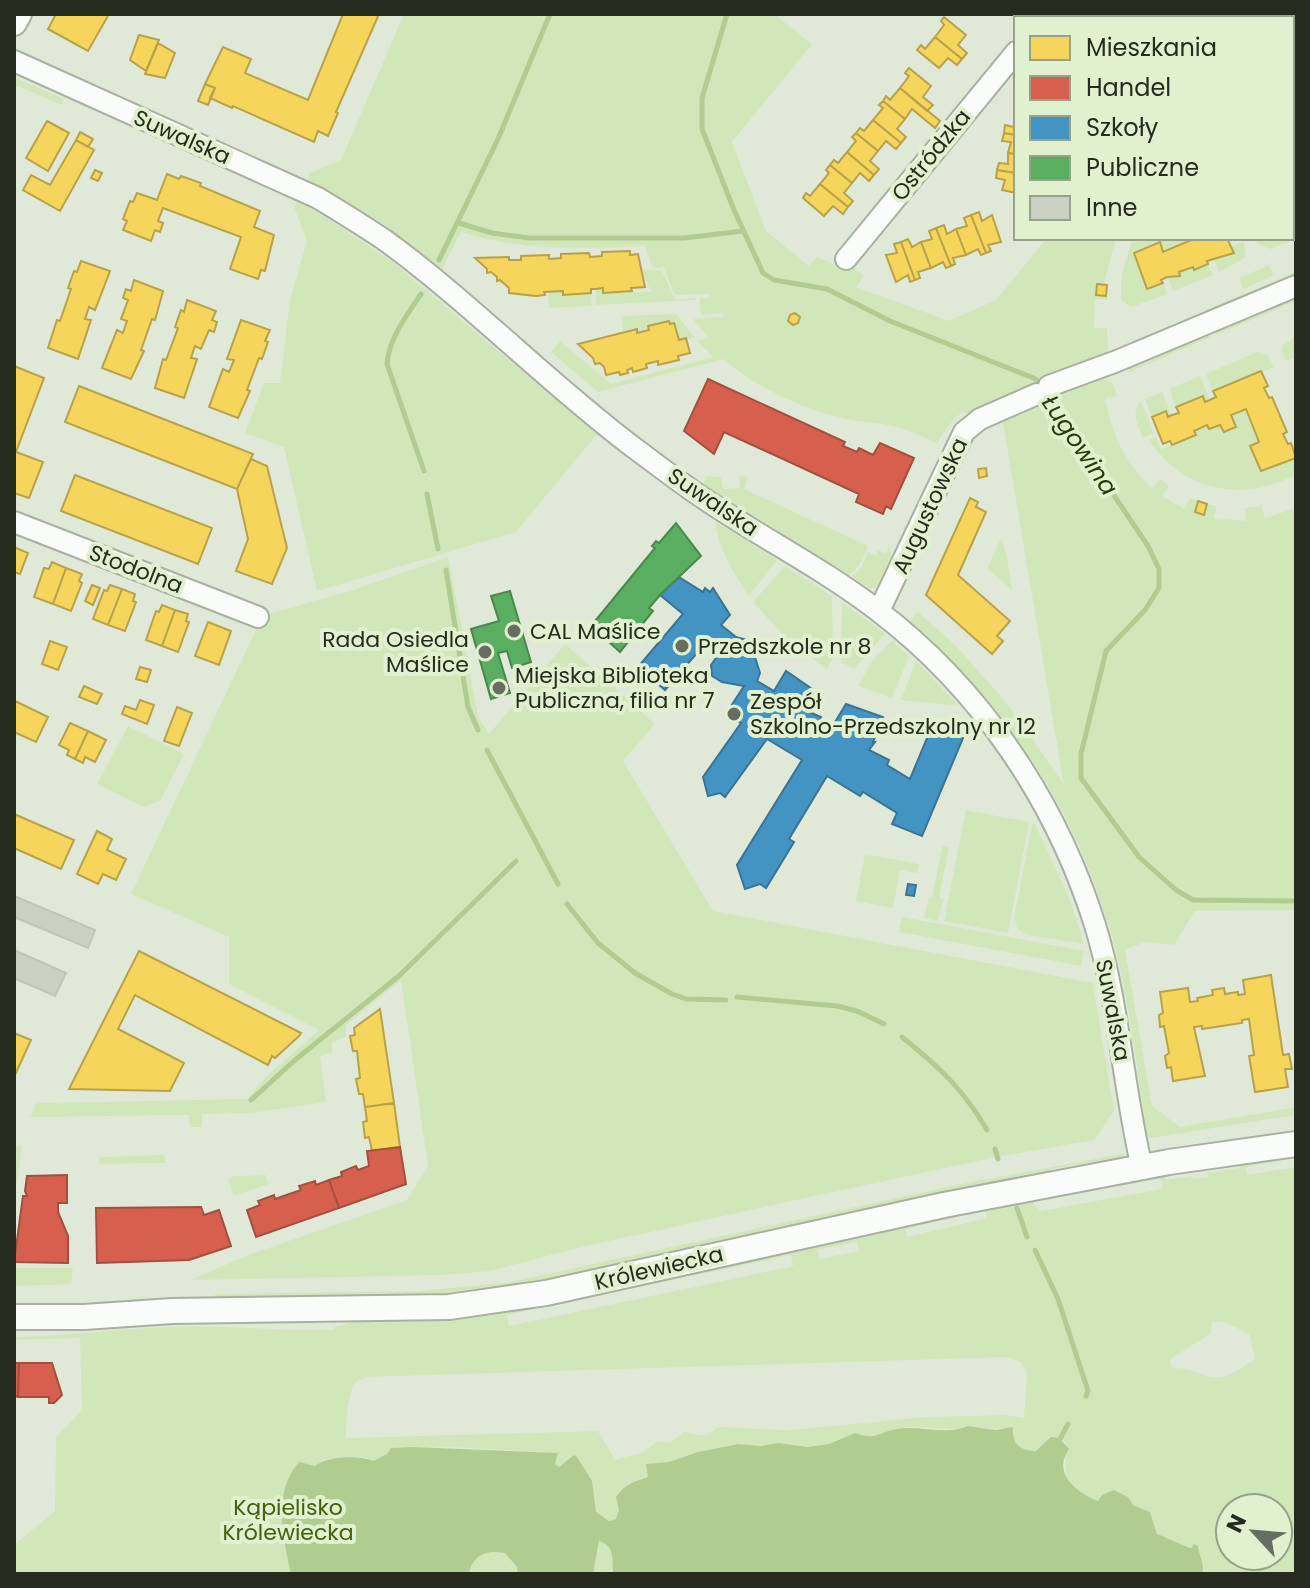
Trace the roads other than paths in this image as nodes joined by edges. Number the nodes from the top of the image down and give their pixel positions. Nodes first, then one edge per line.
1 (19, 14) edge
2 (14, 23) edge
3 (1014, 54) edge
4 (14, 61) edge
5 (846, 259) dead end
6 (1296, 286) edge
7 (14, 522) edge
8 (879, 611) junction
9 (258, 617) dead end
10 (1296, 1144) edge
11 (1142, 1168) junction
12 (14, 1317) edge

1 - 2 street
3 - 5 street, Ostródzka
4 - 8 street, Suwalska
6 - 8 street, Augustowska
7 - 9 street, Stodolna
8 - 11 street, Suwalska
10 - 11 street, Królewiecka
11 - 12 street, Królewiecka

